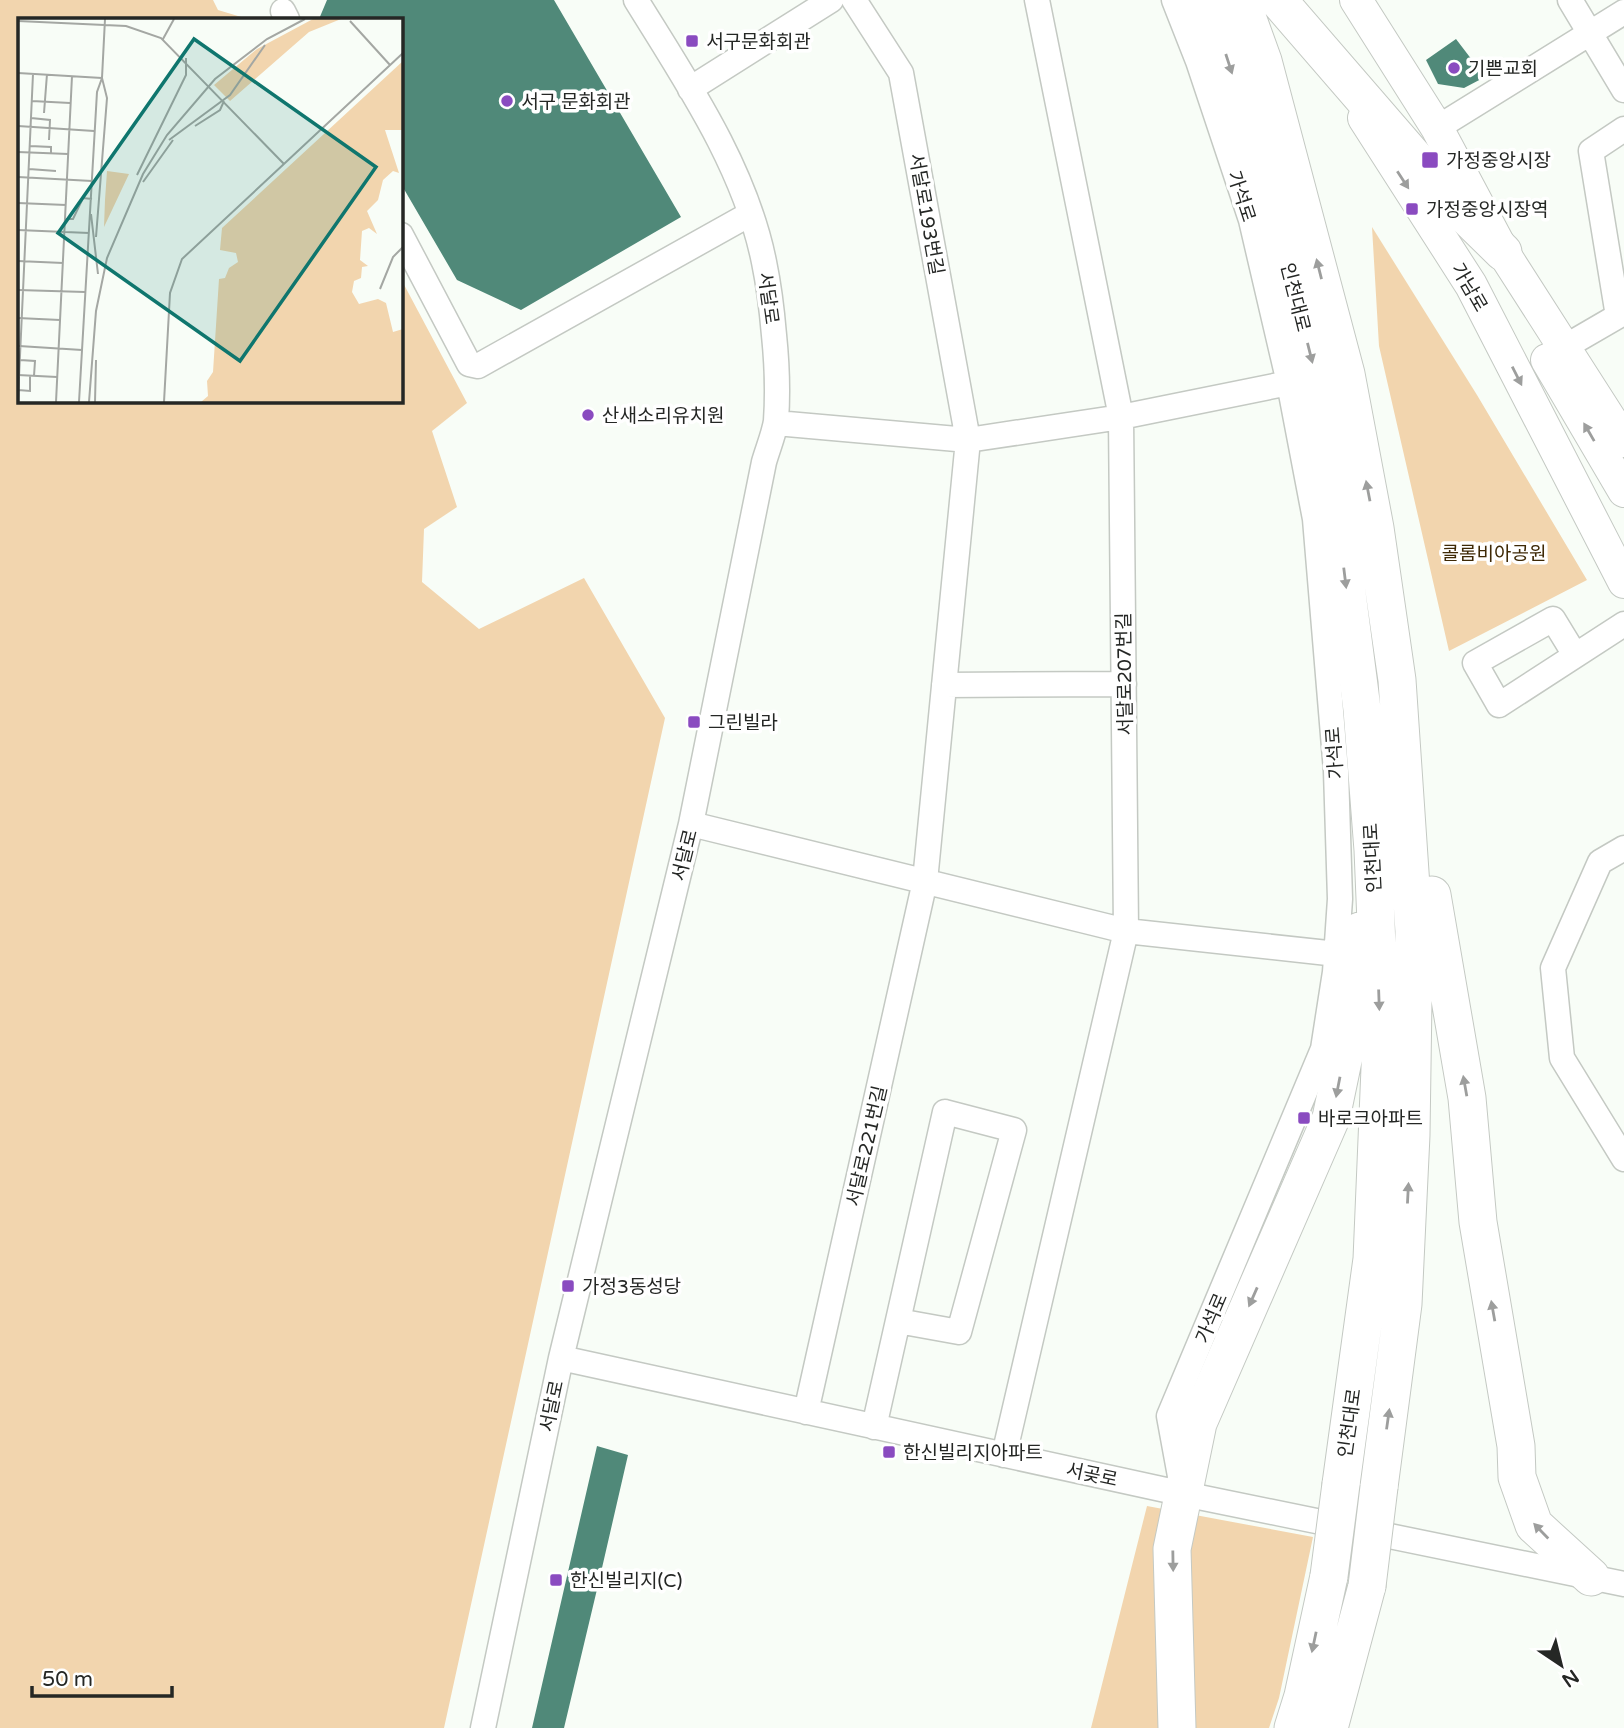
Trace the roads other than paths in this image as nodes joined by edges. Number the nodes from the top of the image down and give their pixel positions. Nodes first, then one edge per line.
1 (636, 0) edge
2 (831, 0) edge
3 (854, 0) edge
4 (1037, 0) edge
5 (1174, 0) edge
6 (1204, 0) edge
7 (1241, 0) edge
8 (1278, 0) edge
9 (1302, 0) edge
10 (1356, 0) edge
11 (1570, 0) edge
12 (1624, 12) edge
13 (1589, 35) junction
14 (1313, 40) junction
15 (690, 89) junction
16 (1624, 90) edge
17 (1437, 128) junction
18 (1624, 129) edge
19 (1458, 208) junction
20 (750, 214) junction
21 (402, 237) edge
22 (1503, 252) junction
23 (1563, 348) junction
24 (1289, 383) junction
25 (1121, 417) junction
26 (776, 423) junction
27 (968, 440) junction
28 (1624, 441) edge
29 (1624, 491) edge
30 (1624, 582) edge
31 (1624, 624) edge
32 (1576, 655) dead end
33 (1397, 680) junction
34 (1124, 684) junction
35 (944, 685) junction
36 (691, 824) junction
37 (1624, 848) edge
38 (1373, 850) junction
39 (925, 881) junction
40 (1126, 931) junction
41 (1337, 954) junction
42 (1624, 1159) edge
43 (898, 1321) junction
44 (561, 1358) junction
45 (806, 1412) junction
46 (874, 1427) junction
47 (1004, 1455) junction
48 (1184, 1494) junction
49 (1607, 1581) edge
50 (483, 1728) edge
51 (1177, 1728) edge
52 (1293, 1728) edge
53 (1329, 1728) edge

1 - 15 street, 서달로
2 - 15 street
3 - 27 street, 서달로193번길
4 - 25 street
5 - 24 street, 가석로
6 -> 38 highway, 인천대로
33 -> 7 highway, 인천대로
8 - 14 highway
9 - 14 main road, 가남로
10 - 17 main road
11 - 13 street
12 - 13 street
13 - 16 street
13 - 17 street
14 - 19 highway
14 -> 30 main road, 가남로
15 - 20 street, 서달로
17 - 22 main road
18 - 23 street
19 - 22 highway
29 -> 19 main road
20 - 21 street
20 - 26 street, 서달로
22 - 23 main road
23 - 28 main road
24 - 25 street
24 - 41 street, 가석로
25 - 27 street
25 - 34 street, 서달로207번길
26 - 27 street
26 - 36 street, 서달로
27 - 35 street
31 - 32 street
49 -> 33 highway
53 -> 33 highway, 인천대로, bridge
34 - 35 street
34 - 40 street, 서달로207번길
35 - 39 street
36 - 39 street
36 - 44 street, 서달로
37 - 42 street
38 -> 48 highway
38 -> 52 highway, 인천대로, bridge
39 - 40 street
39 - 45 street, 서달로221번길
40 - 41 street
40 - 47 street
41 - 48 street, 가석로
43 - 43 street
43 - 46 street
44 - 45 street, 서곶로
44 - 50 street, 서달로
45 - 46 street, 서곶로
46 - 47 street, 서곶로
47 - 48 street, 서곶로
48 - 49 street, 서곶로
48 -> 51 highway

